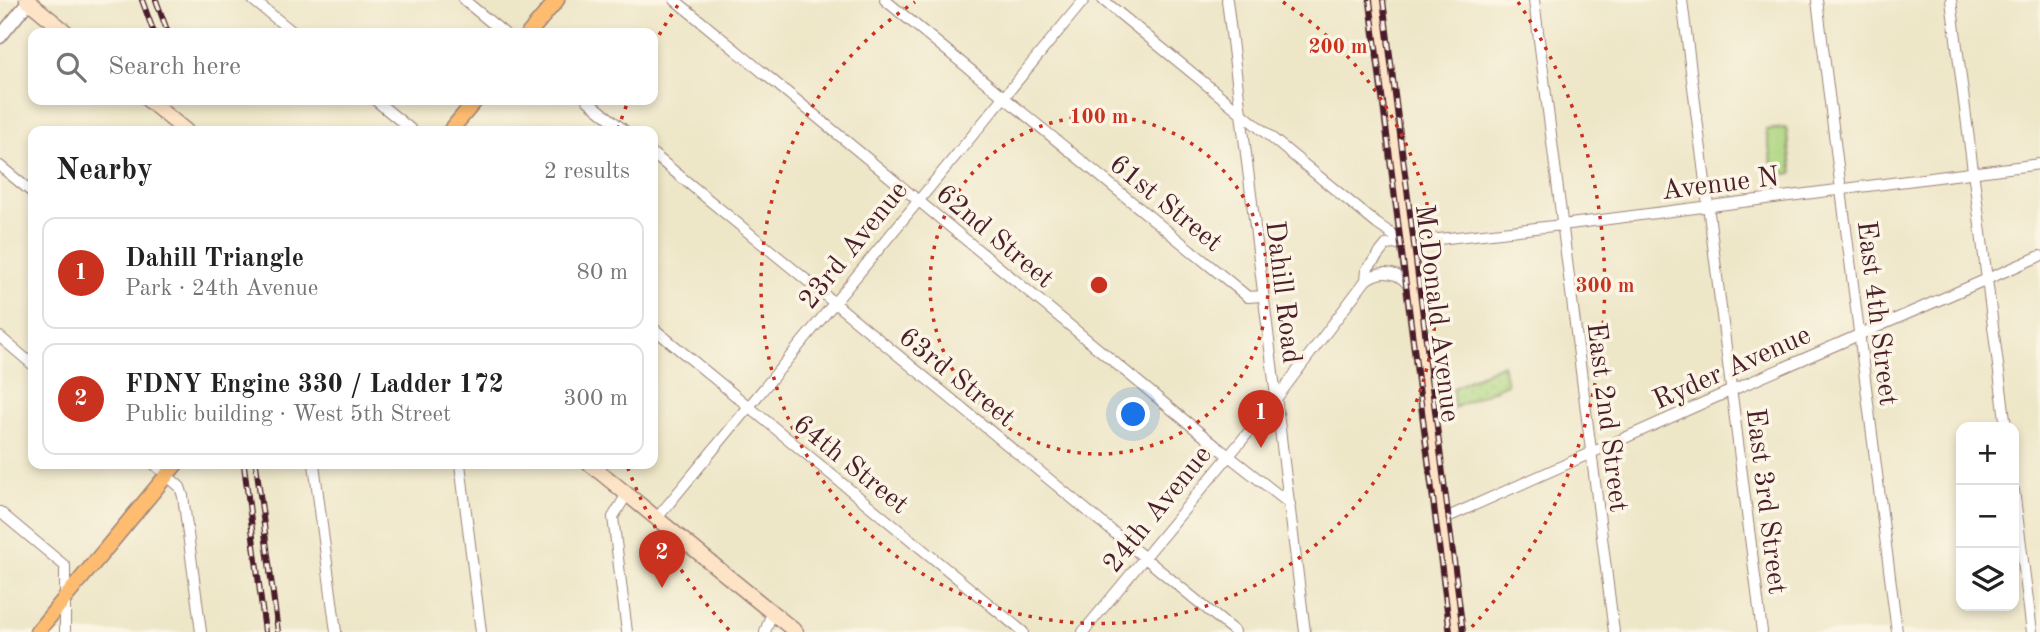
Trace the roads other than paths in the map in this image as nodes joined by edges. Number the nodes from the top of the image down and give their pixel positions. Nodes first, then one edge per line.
1 (253, 0) edge
2 (464, 0) edge
3 (556, 0) edge
4 (675, 0) edge
5 (885, 0) edge
6 (1084, 0) edge
7 (1104, 0) edge
8 (1227, 0) edge
9 (1375, 0) edge
10 (1534, 0) edge
11 (1682, 0) edge
12 (1817, 0) edge
13 (1951, 0) edge
14 (28, 1) edge
15 (61, 28) edge
16 (287, 28) edge
17 (498, 28) edge
18 (533, 28) edge
19 (0, 37) edge
20 (1003, 97) junction
21 (154, 105) edge
22 (381, 105) edge
23 (472, 105) edge
24 (592, 105) edge
25 (1240, 112) junction
26 (180, 126) edge
27 (407, 126) edge
28 (454, 126) edge
29 (619, 126) edge
30 (658, 158) edge
31 (2040, 164) edge
32 (0, 166) edge
33 (1973, 173) junction
34 (28, 189) edge
35 (1841, 190) junction
36 (918, 200) junction
37 (1708, 206) junction
38 (1562, 225) junction
39 (1405, 243) junction
40 (2040, 257) edge
41 (1366, 280) junction
42 (1987, 280) junction
43 (1411, 289) junction
44 (1262, 296) junction
45 (834, 303) junction
46 (658, 332) edge
47 (1859, 336) junction
48 (0, 337) edge
49 (28, 361) edge
50 (1732, 390) junction
51 (1276, 399) junction
52 (748, 407) junction
53 (2005, 422) edge
54 (1591, 453) junction
55 (1228, 456) junction
56 (171, 469) edge
57 (315, 469) edge
58 (461, 469) edge
59 (596, 469) edge
60 (627, 494) junction
61 (1290, 504) junction
62 (0, 512) edge
63 (657, 518) junction
64 (1441, 520) junction
65 (2019, 529) edge
66 (1144, 558) junction
67 (66, 597) junction
68 (772, 612) junction
69 (37, 632) edge
70 (65, 632) edge
71 (201, 632) edge
72 (336, 632) edge
73 (481, 632) edge
74 (627, 632) edge
75 (765, 632) edge
76 (796, 632) edge
77 (1023, 632) edge
78 (1083, 632) edge
79 (1235, 632) edge
80 (1305, 632) edge
81 (1455, 632) edge
82 (1614, 632) edge
83 (1762, 632) edge
84 (1897, 632) edge
85 (2032, 632) edge

1 - 16 street
2 - 17 street
3 - 18 main road
4 - 36 street, 62nd Street
5 - 20 street, 61st Street
6 - 20 street, 23rd Avenue
7 - 25 street
8 - 25 street, Dahill Road
9 - 39 main road, McDonald Avenue
10 - 38 street, East 2nd Street
11 - 37 street, East 3rd Street
12 - 35 street, East 4th Street
13 - 33 street
14 - 15 main road
14 - 19 street
20 - 36 street, 23rd Avenue
20 - 44 street, 61st Street
21 - 26 main road
22 - 27 street
23 - 28 main road
24 - 29 street
25 - 39 street
25 - 44 street, Dahill Road
30 - 45 street, 63rd Street
31 - 33 street, Avenue N
32 - 34 street
33 - 35 street, Avenue N
33 - 42 street
35 - 37 street, Avenue N
35 - 47 street, East 4th Street
36 - 45 street, 23rd Avenue
36 - 55 street, 62nd Street
37 - 38 street, Avenue N
37 - 50 street, East 3rd Street
38 - 39 street, Avenue N
38 - 54 street, East 2nd Street
39 - 41 street, 24th Avenue
39 - 43 main road, McDonald Avenue
40 - 42 street, Ryder Avenue
41 - 43 street
41 - 51 street, 24th Avenue
42 - 47 street, Ryder Avenue
42 - 53 street
43 - 64 main road, McDonald Avenue
44 - 51 street, Dahill Road
45 - 52 street, 23rd Avenue
45 - 66 street, 63rd Street
46 - 52 street, 64th Street
47 - 50 street, Ryder Avenue
47 - 84 street, East 4th Street
48 - 49 street
50 - 54 street, Ryder Avenue
50 - 83 street, East 3rd Street
51 - 55 street, 24th Avenue
51 - 61 street, Dahill Road
52 - 63 street, 23rd Avenue
52 - 77 street, 64th Street
54 - 64 street, Ryder Avenue
54 - 82 street, East 2nd Street
55 - 61 street, 62nd Street
55 - 66 street, 24th Avenue
56 - 67 main road
56 - 71 street
57 - 72 street
58 - 73 street
59 - 60 main road
60 - 63 main road
60 - 74 street
61 - 80 street, Dahill Road
62 - 67 street
63 - 68 main road
64 - 81 main road, McDonald Avenue
65 - 85 street
66 - 78 street, 24th Avenue
66 - 79 street, 63rd Street
67 - 69 main road
67 - 70 street
68 - 75 street
68 - 76 main road

